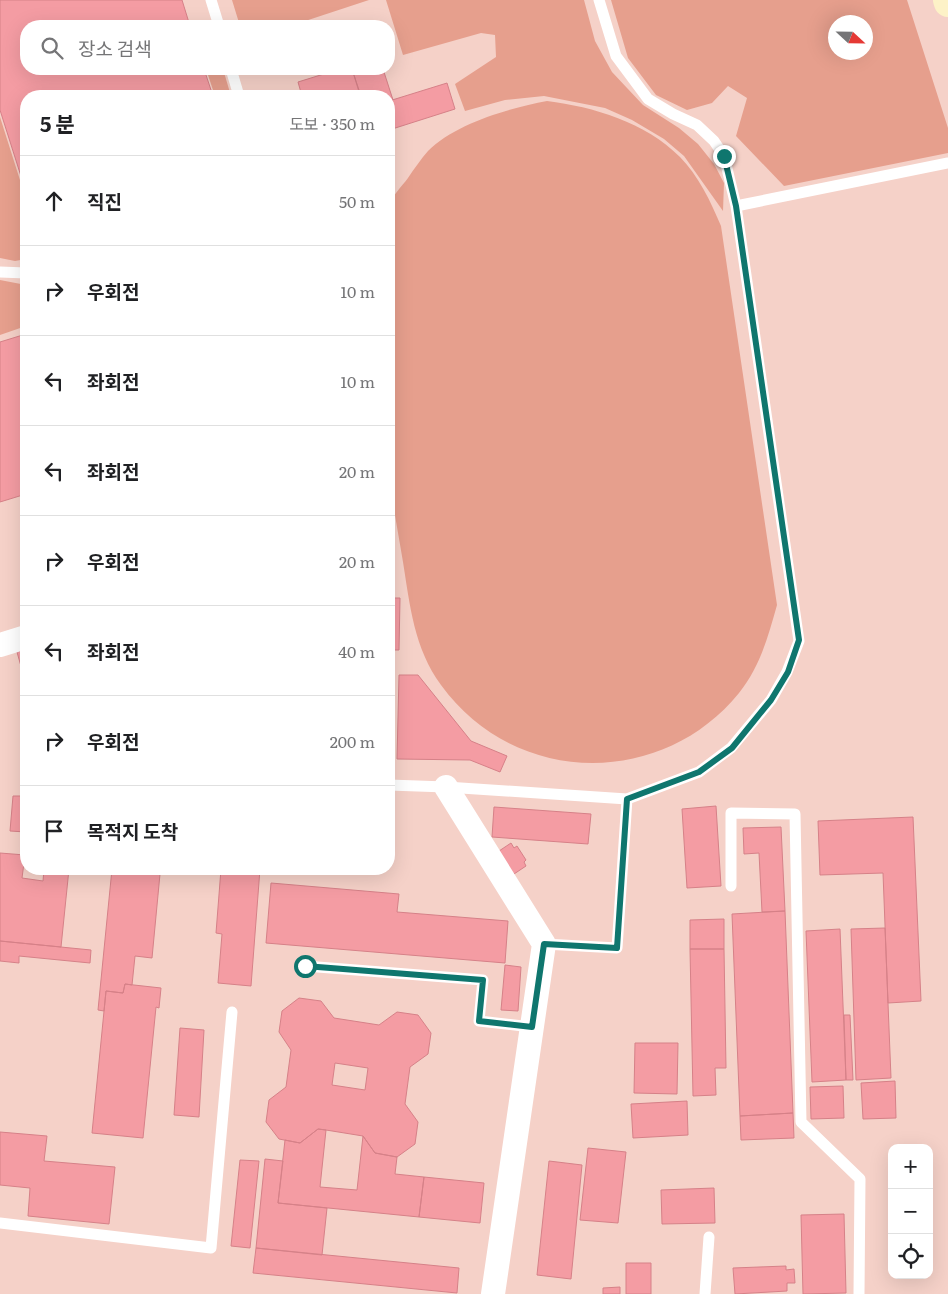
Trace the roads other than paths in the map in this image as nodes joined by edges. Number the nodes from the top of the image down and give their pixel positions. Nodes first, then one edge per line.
1 (211, 0) edge
2 (599, 0) edge
3 (217, 20) edge
4 (233, 75) edge
5 (237, 90) edge
6 (948, 163) edge
7 (736, 206) junction
8 (0, 272) edge
9 (20, 273) edge
10 (20, 639) edge
11 (0, 645) edge
12 (395, 785) edge
13 (446, 787) junction
14 (627, 799) junction
15 (731, 886) dead end
16 (544, 944) junction
17 (305, 966) dead end
18 (232, 1012) dead end
19 (532, 1027) junction
20 (0, 1223) edge
21 (709, 1237) dead end
22 (493, 1294) edge
23 (705, 1294) edge
24 (859, 1294) edge

1 - 3 lane
2 - 7 lane
4 - 5 lane
6 - 7 lane
7 - 14 lane
8 - 9 lane
10 - 11 street
12 - 13 lane
13 - 14 lane
13 - 16 street
14 - 16 lane
15 - 24 lane
16 - 19 street
17 - 19 lane
18 - 20 lane
19 - 22 street
21 - 23 lane

